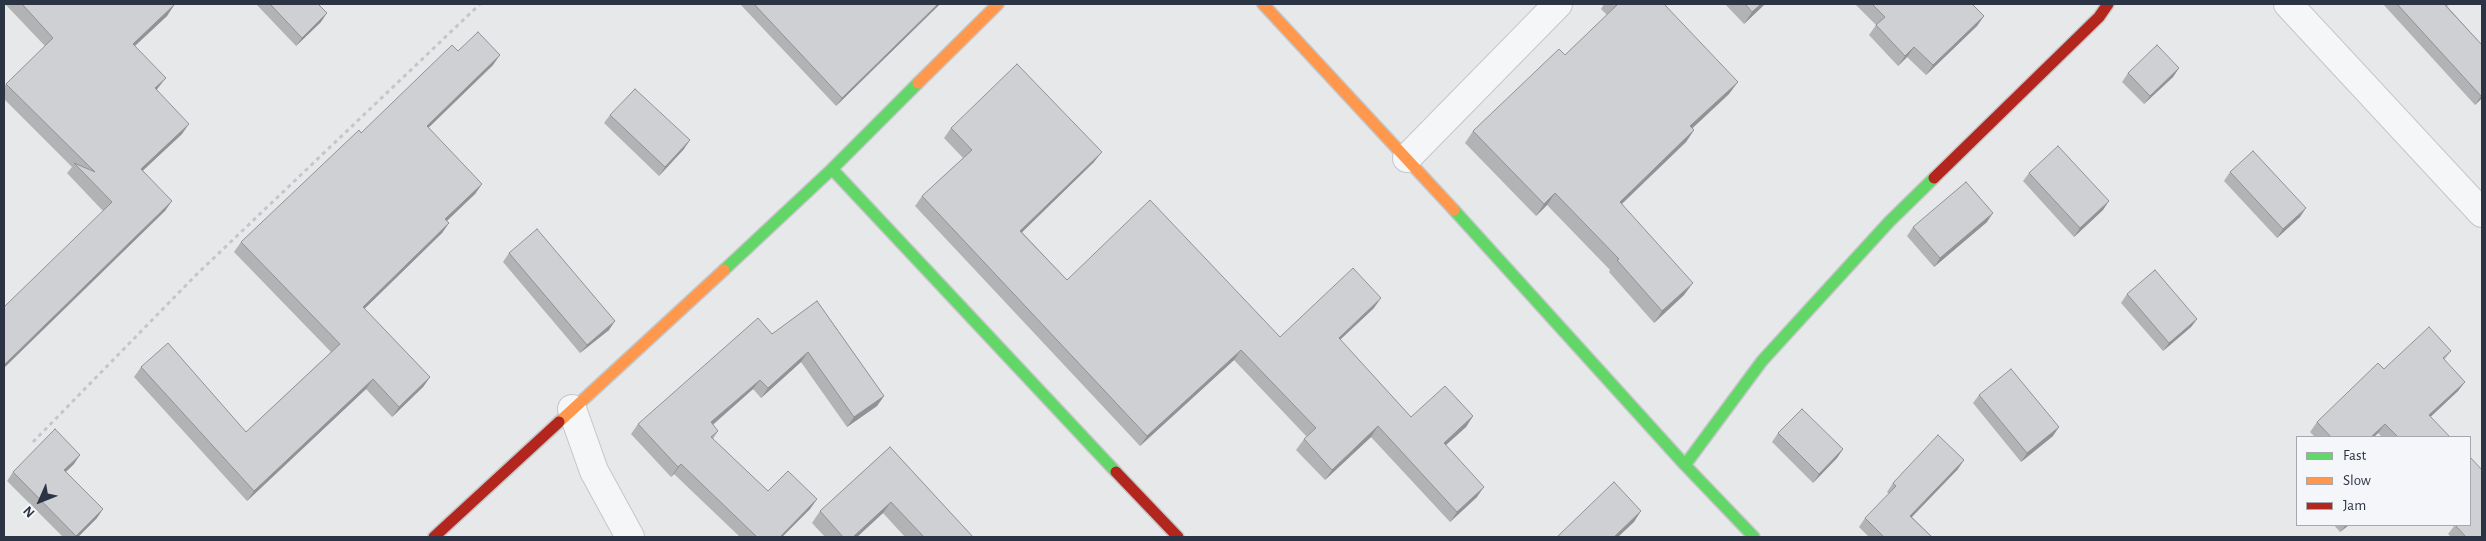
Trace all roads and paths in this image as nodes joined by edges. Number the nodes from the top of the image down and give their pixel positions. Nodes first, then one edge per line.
1 (480, 4) edge
2 (998, 4) edge
3 (1263, 4) edge
4 (1558, 4) edge
5 (2108, 4) edge
6 (2288, 4) edge
7 (1407, 158) junction
8 (832, 169) junction
9 (2482, 213) edge
10 (572, 409) junction
11 (33, 442) dead end
12 (1685, 465) junction
13 (434, 537) edge
14 (630, 537) edge
15 (1178, 537) edge
16 (1754, 537) edge

1 - 11 path
2 - 8 street
3 - 7 street
4 - 7 street
5 - 12 street
6 - 9 street
7 - 12 street
8 - 10 street
8 - 15 street
10 - 13 street
10 - 14 street
12 - 16 street

